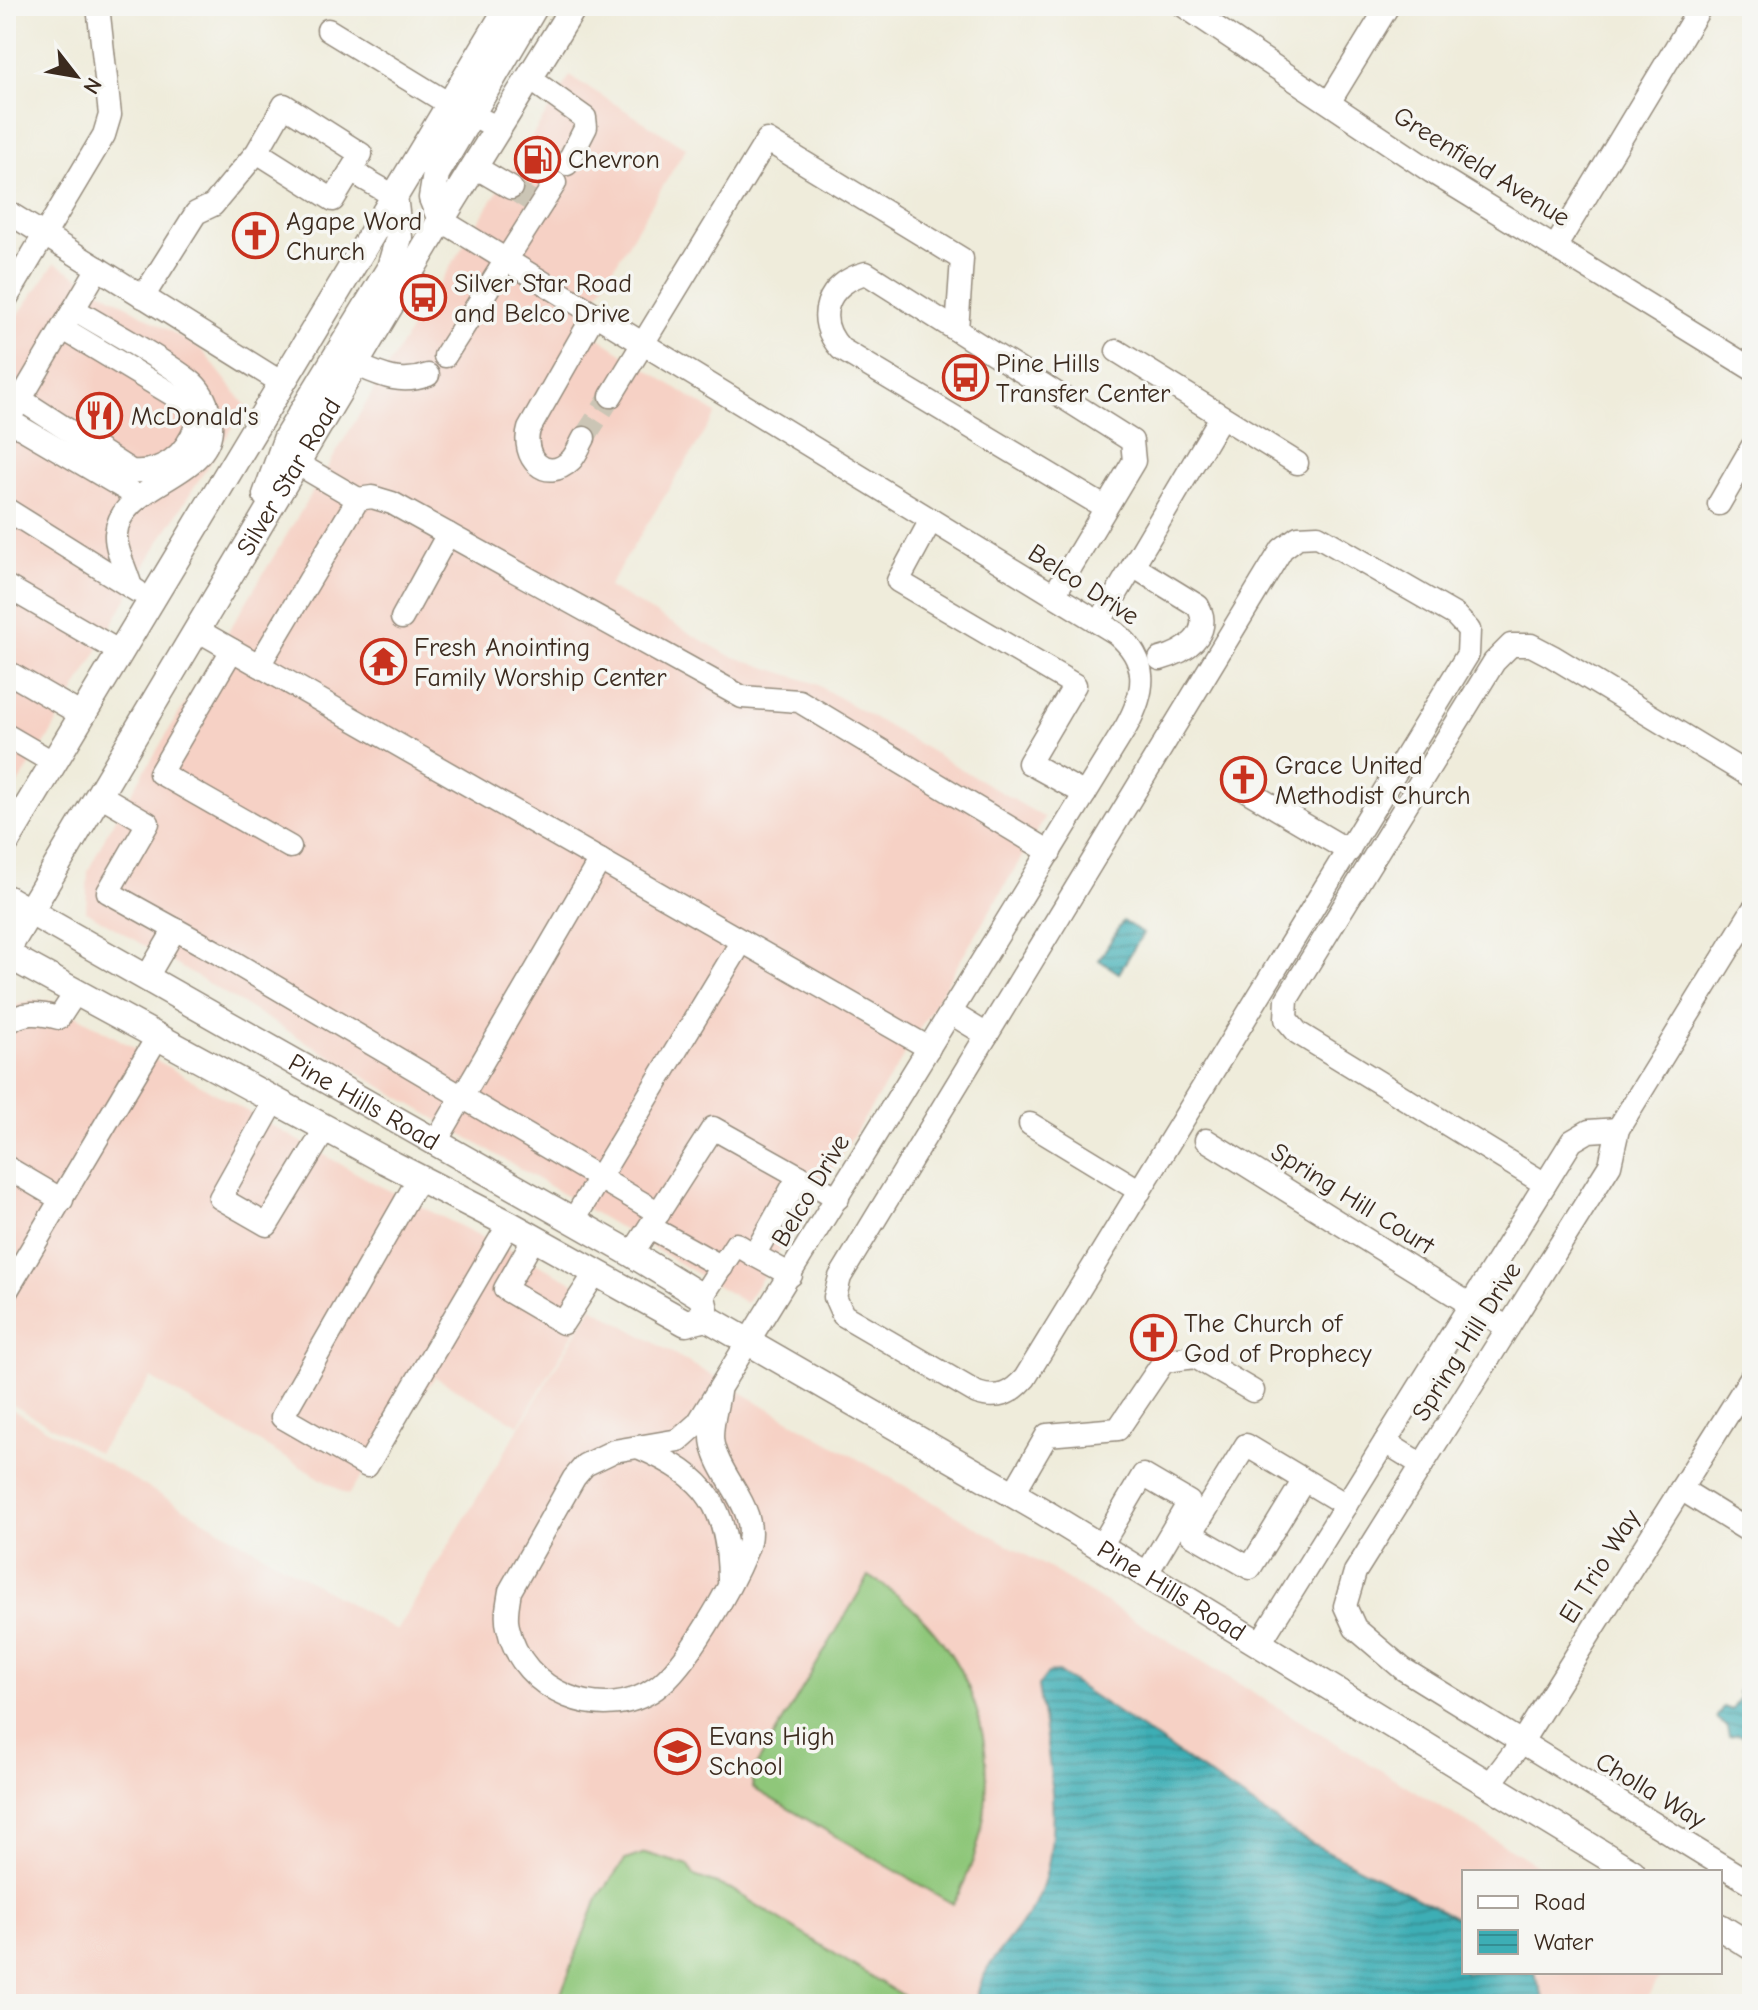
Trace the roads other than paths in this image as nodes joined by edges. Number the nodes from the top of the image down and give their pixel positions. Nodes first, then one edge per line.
1 (98, 6) edge
2 (509, 6) edge
3 (535, 6) edge
4 (1184, 6) edge
5 (1388, 6) edge
6 (1701, 6) edge
7 (573, 7) edge
8 (328, 30) dead end
9 (529, 78) junction
10 (1330, 101) junction
11 (460, 109) junction
12 (499, 128) junction
13 (257, 152) junction
14 (567, 164) dead end
15 (475, 167) junction
16 (351, 171) junction
17 (555, 183) dead end
18 (511, 188) tunnel mouth
19 (394, 196) junction
20 (6, 211) edge
21 (441, 220) junction
22 (44, 235) junction
23 (1556, 246) junction
24 (508, 262) junction
25 (98, 268) junction
26 (143, 297) junction
27 (6, 299) edge
28 (594, 315) junction
29 (68, 318) junction
30 (957, 330) junction
31 (641, 343) junction
32 (1117, 351) dead end
33 (445, 356) dead end
34 (357, 365) junction
35 (1752, 369) edge
36 (428, 375) dead end
37 (282, 383) junction
38 (611, 396) tunnel mouth
39 (13, 397) edge
40 (1221, 417) junction
41 (7, 422) edge
42 (584, 438) tunnel mouth
43 (1752, 447) edge
44 (1297, 463) dead end
45 (298, 464) junction
46 (139, 497) junction
47 (358, 499) junction
48 (1719, 504) dead end
49 (1106, 508) junction
50 (6, 509) edge
51 (931, 520) junction
52 (448, 534) junction
53 (244, 554) junction
54 (1133, 566) junction
55 (6, 586) edge
56 (142, 593) junction
57 (1054, 595) junction
58 (402, 618) dead end
59 (1099, 623) junction
60 (199, 631) junction
61 (232, 650) junction
62 (120, 652) junction
63 (1160, 659) dead end
64 (259, 665) junction
65 (6, 671) edge
66 (82, 715) junction
67 (6, 735) edge
68 (54, 763) junction
69 (1752, 777) edge
70 (1237, 785) dead end
71 (1085, 794) junction
72 (100, 795) junction
73 (6, 842) edge
74 (290, 847) dead end
75 (1349, 851) junction
76 (1050, 852) junction
77 (600, 860) junction
78 (6, 898) edge
79 (1752, 911) edge
80 (31, 912) junction
81 (175, 929) junction
82 (742, 941) junction
83 (6, 952) edge
84 (147, 977) junction
85 (76, 992) junction
86 (951, 1013) junction
87 (6, 1025) edge
88 (987, 1035) junction
89 (158, 1036) junction
90 (929, 1048) junction
91 (462, 1096) junction
92 (275, 1100) junction
93 (1030, 1124) dead end
94 (326, 1128) junction
95 (1618, 1129) junction
96 (437, 1140) junction
97 (1206, 1140) dead end
98 (6, 1167) edge
99 (799, 1176) junction
100 (600, 1177) junction
101 (419, 1178) junction
102 (1545, 1184) junction
103 (1140, 1191) junction
104 (838, 1198) junction
105 (62, 1200) junction
106 (654, 1220) junction
107 (573, 1221) junction
108 (509, 1224) junction
109 (534, 1238) junction
110 (632, 1254) junction
111 (754, 1255) junction
112 (722, 1267) junction
113 (596, 1272) junction
114 (791, 1275) junction
115 (6, 1292) edge
116 (1471, 1304) junction
117 (705, 1308) junction
118 (1508, 1328) junction
119 (750, 1342) junction
120 (1752, 1376) edge
121 (1253, 1391) dead end
122 (719, 1392) junction
123 (1385, 1442) junction
124 (639, 1447) junction
125 (1422, 1465) junction
126 (1304, 1480) junction
127 (1681, 1489) junction
128 (1013, 1494) junction
129 (1346, 1505) junction
130 (1752, 1533) edge
131 (1101, 1546) junction
132 (1147, 1573) junction
133 (729, 1585) junction
134 (1260, 1643) junction
135 (1521, 1743) junction
136 (1490, 1784) junction
137 (1629, 1870) edge
138 (1752, 1884) edge
139 (1722, 1928) edge
140 (1752, 1947) edge

1 - 22 street
2 - 11 main road
3 - 11 main road
4 - 10 street, Greenfield Avenue
5 - 10 street
6 - 23 street
7 - 9 main road, Silver Star Road
8 - 11 street
9 - 12 main road, Silver Star Road
9 - 14 street
10 - 23 street, Greenfield Avenue
11 - 12 street
11 - 19 main road
11 - 21 main road
12 - 15 main road, Silver Star Road
13 - 16 street
13 - 16 street
13 - 26 street
15 - 18 street
15 - 21 main road, Silver Star Road
16 - 19 street
17 - 24 street
19 - 37 main road
19 - 53 main road
20 - 22 street
21 - 24 street, Belco Drive
21 - 34 main road, Silver Star Road
22 - 25 street
22 - 27 street
23 - 35 street, Greenfield Avenue
24 - 28 street, Belco Drive
24 - 33 street
25 - 26 street
25 - 29 street
26 - 37 street
28 - 31 street, Belco Drive
28 - 42 street
29 - 39 street
29 - 39 street
29 - 46 street
30 - 31 street
30 - 49 street
30 - 49 street
31 - 38 street
31 - 51 street, Belco Drive
32 - 40 street
34 - 36 street
34 - 45 main road, Silver Star Road
37 - 56 main road
39 - 41 street
40 - 44 street
40 - 54 street
41 - 46 street
43 - 48 street
45 - 47 street
45 - 53 main road, Silver Star Road
46 - 56 street
47 - 52 street
47 - 64 street
49 - 57 street
50 - 56 street
51 - 57 street, Belco Drive
51 - 71 street
52 - 58 street
52 - 76 street
53 - 60 main road, Silver Star Road
54 - 59 street
54 - 63 street
55 - 62 street
56 - 62 main road
57 - 59 street, Belco Drive
59 - 71 street, Belco Drive
60 - 61 street
60 - 72 main road, Silver Star Road
61 - 64 street
61 - 74 street
62 - 66 main road
64 - 77 street
65 - 66 street
66 - 68 main road
67 - 68 street
68 - 73 main road
69 - 102 street
70 - 75 street
71 - 76 street, Belco Drive
72 - 80 main road, Silver Star Road
72 - 81 street
75 - 88 street
75 - 103 street
76 - 86 street, Belco Drive
77 - 82 street
77 - 91 street
78 - 80 main road, Pine Hills Road
79 - 95 street, Spring Hill Drive
80 - 83 main road, Silver Star Road
80 - 84 main road, Pine Hills Road
81 - 84 street
81 - 91 street
82 - 90 street
82 - 100 street
83 - 85 main road, Pine Hills Road
84 - 96 main road, Pine Hills Road
85 - 87 street
85 - 89 main road, Pine Hills Road
86 - 88 street
86 - 90 street, Belco Drive
88 - 103 street
89 - 92 main road, Pine Hills Road
89 - 105 street
90 - 104 street, Belco Drive
91 - 96 street
91 - 100 street
92 - 94 main road, Pine Hills Road
92 - 94 street
93 - 103 street
94 - 101 main road, Pine Hills Road
95 - 102 street, Spring Hill Drive
95 - 118 street, Spring Hill Drive
96 - 107 main road, Pine Hills Road
97 - 116 street, Spring Hill Court
98 - 105 street
99 - 104 street
99 - 106 street
99 - 111 street
100 - 106 street
100 - 107 street
101 - 108 main road, Pine Hills Road
101 - 108 street
102 - 116 street, Spring Hill Drive
104 - 114 street, Belco Drive
105 - 115 street
106 - 110 street
106 - 112 street
107 - 110 main road, Pine Hills Road
108 - 109 main road, Pine Hills Road
109 - 113 main road, Pine Hills Road
109 - 113 street
110 - 117 main road, Pine Hills Road
111 - 112 street
111 - 114 street
112 - 117 street
113 - 117 main road, Pine Hills Road
114 - 119 street, Belco Drive
116 - 118 street, Spring Hill Court
116 - 123 street, Spring Hill Drive
117 - 119 main road, Pine Hills Road
118 - 125 street, Spring Hill Drive
119 - 122 street, Belco Drive
119 - 128 main road, Pine Hills Road
120 - 127 street, El Trio Way
121 - 128 street
122 - 124 street, Belco Drive
122 - 133 street
123 - 125 street
123 - 129 street, Spring Hill Drive
124 - 133 street
124 - 133 street
125 - 135 street, Spring Hill Drive
126 - 126 street
126 - 129 street
127 - 130 street
127 - 135 street, El Trio Way
128 - 131 main road, Pine Hills Road
129 - 134 street, Spring Hill Drive
131 - 132 main road, Pine Hills Road
131 - 132 street
132 - 134 main road, Pine Hills Road
134 - 136 main road, Pine Hills Road
135 - 136 street, El Trio Way
135 - 138 street, Cholla Way
136 - 137 main road, Pine Hills Road
139 - 140 main road

